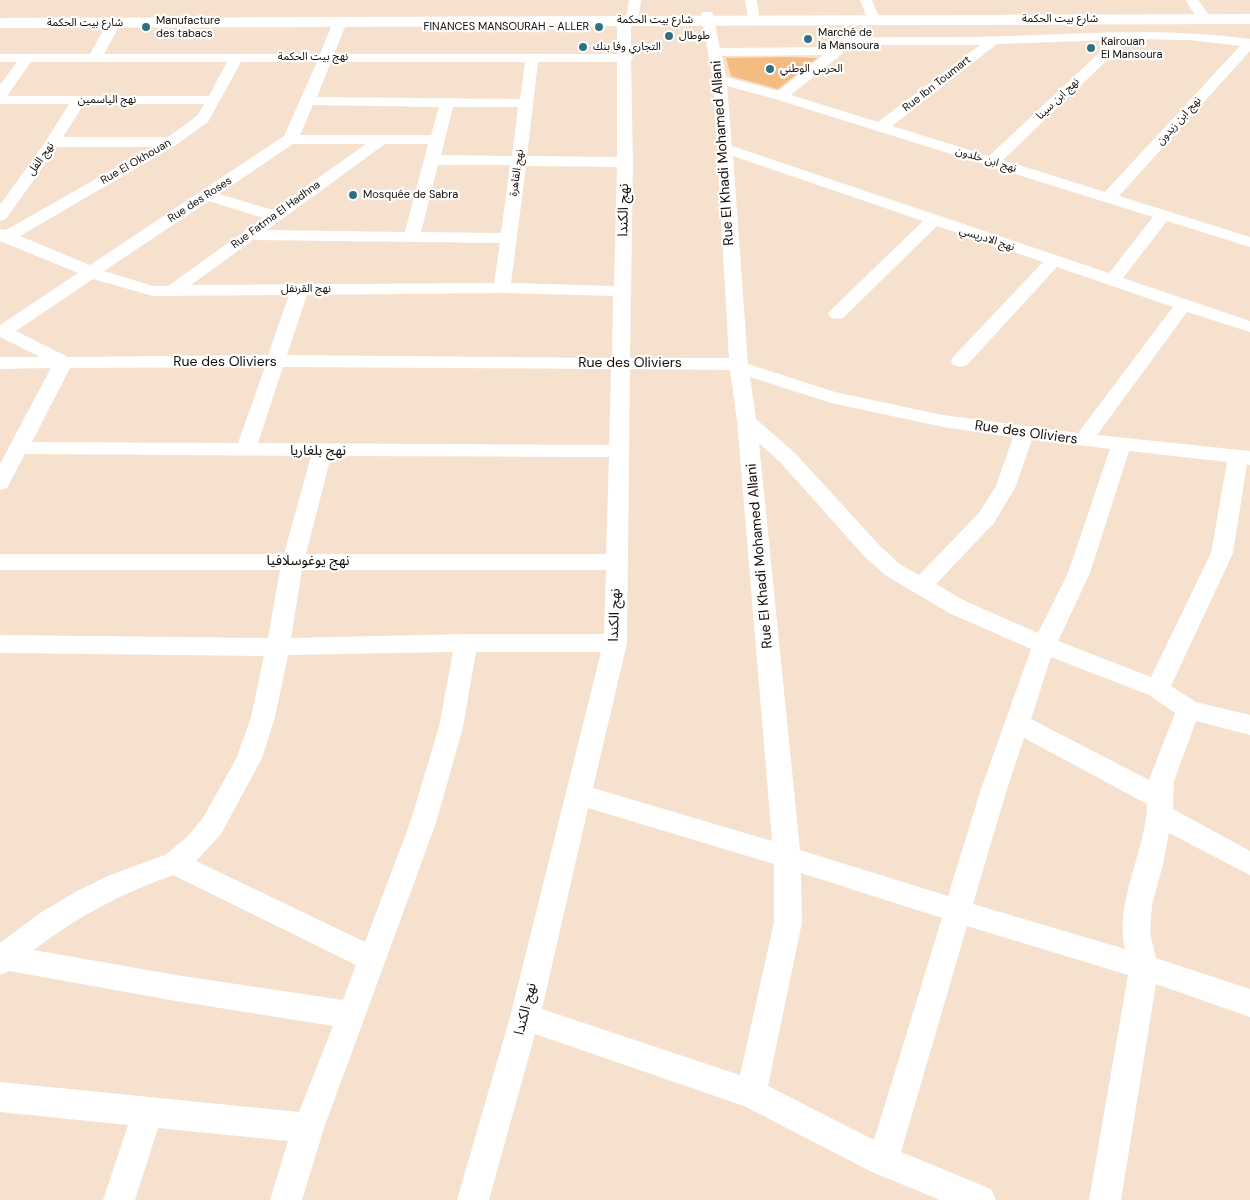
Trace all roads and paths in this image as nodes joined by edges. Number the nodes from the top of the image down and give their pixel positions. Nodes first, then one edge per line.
1 (1191, 0) edge
2 (752, 7) edge
3 (869, 7) edge
4 (632, 12) edge
5 (1250, 14) edge
6 (0, 17) edge
7 (707, 17) junction
8 (1203, 17) junction
9 (1250, 20) edge
10 (340, 22) junction
11 (0, 23) edge
12 (114, 23) junction
13 (1125, 36) junction
14 (993, 41) junction
15 (1250, 43) edge
16 (838, 50) junction
17 (715, 52) junction
18 (237, 57) junction
19 (325, 57) junction
20 (0, 58) edge
21 (27, 58) junction
22 (95, 58) junction
23 (626, 58) junction
24 (532, 59) junction
25 (720, 80) junction
26 (0, 95) edge
27 (780, 96) junction
28 (0, 100) edge
29 (79, 100) junction
30 (214, 100) junction
31 (308, 101) junction
32 (447, 102) junction
33 (527, 103) junction
34 (882, 127) junction
35 (290, 139) junction
36 (381, 140) junction
37 (436, 140) junction
38 (53, 142) junction
39 (171, 142) junction
40 (724, 148) junction
41 (432, 160) junction
42 (518, 160) junction
43 (625, 162) junction
44 (992, 162) junction
45 (207, 195) junction
46 (1108, 198) junction
47 (1163, 215) junction
48 (0, 216) edge
49 (274, 216) junction
50 (933, 221) junction
51 (3, 235) edge
52 (247, 235) junction
53 (412, 236) junction
54 (508, 238) junction
55 (1250, 242) edge
56 (1053, 261) junction
57 (89, 272) junction
58 (1112, 281) junction
59 (502, 288) junction
60 (300, 289) junction
61 (172, 290) junction
62 (622, 291) junction
63 (1183, 305) junction
64 (837, 314) dead end
65 (1250, 327) edge
66 (1, 330) edge
67 (277, 361) junction
68 (960, 361) dead end
69 (64, 362) junction
70 (0, 363) edge
71 (621, 364) junction
72 (739, 366) junction
73 (747, 421) junction
74 (1024, 433) junction
75 (1083, 440) junction
76 (1121, 444) junction
77 (246, 450) junction
78 (11, 451) edge
79 (322, 451) junction
80 (619, 451) junction
81 (1244, 458) edge
82 (0, 483) edge
83 (293, 561) junction
84 (0, 562) edge
85 (616, 562) junction
86 (922, 586) junction
87 (466, 643) junction
88 (615, 643) junction
89 (0, 644) edge
90 (1044, 645) junction
91 (276, 647) junction
92 (1157, 689) junction
93 (1189, 710) junction
94 (1017, 723) junction
95 (1250, 725) edge
96 (578, 794) junction
97 (1160, 806) junction
98 (787, 857) junction
99 (174, 863) junction
100 (1250, 864) edge
101 (956, 912) junction
102 (1, 959) edge
103 (372, 959) junction
104 (1144, 967) junction
105 (1250, 1003) edge
106 (352, 1015) junction
107 (525, 1017) junction
108 (752, 1094) junction
109 (0, 1097) edge
110 (147, 1113) junction
111 (308, 1128) junction
112 (884, 1161) junction
113 (119, 1200) edge
114 (286, 1200) edge
115 (473, 1200) edge
116 (980, 1200) edge
117 (1105, 1200) edge

1 - 8 street
2 - 3 main road, شارع بيت الحكمة
2 - 7 main road, شارع بيت الحكمة
3 - 8 main road, شارع بيت الحكمة
4 - 6 main road, شارع بيت الحكمة
4 - 7 main road, شارع بيت الحكمة
4 - 10 main road, شارع بيت الحكمة
4 - 23 street, نهج الكندا
5 - 8 main road, شارع بيت الحكمة
7 - 8 main road, شارع بيت الحكمة
7 - 17 street, Rue El Khadi Mohamed Allani
8 - 9 main road, شارع بيت الحكمة
10 - 12 main road, شارع بيت الحكمة
10 - 19 street
11 - 12 main road, شارع بيت الحكمة
12 - 22 street
13 - 14 street
13 - 15 street
13 - 44 street, نهج ابن سينا
14 - 16 street
14 - 34 street, Rue Ibn Toumart
15 - 46 street, نهج ابن زيدون
16 - 17 street
16 - 27 street
17 - 25 street, Rue El Khadi Mohamed Allani
18 - 19 street, نهج بيت الحكمة
18 - 22 street, نهج بيت الحكمة
18 - 30 street, Rue El Okhouan
19 - 24 street, نهج بيت الحكمة
19 - 31 street
20 - 21 street, نهج بيت الحكمة
21 - 22 street, نهج بيت الحكمة
21 - 26 street
23 - 24 street, نهج بيت الحكمة
23 - 43 street, نهج الكندا
24 - 33 street, نهج القاهرة
25 - 27 street, نهج ابن خلدون
25 - 40 street, Rue El Khadi Mohamed Allani
27 - 34 street, نهج ابن خلدون
28 - 29 street, نهج الياسمين
29 - 30 street, نهج الياسمين
29 - 38 street, نهج الفل
30 - 39 street, Rue El Okhouan
31 - 32 street
31 - 35 street
32 - 33 street
32 - 37 street
33 - 42 street, نهج القاهرة
34 - 44 street, نهج ابن خلدون
35 - 36 street
35 - 45 street, Rue des Roses
36 - 37 street
36 - 49 street, Rue Fatma El Hadhna
37 - 41 street
38 - 39 street
38 - 48 street, نهج الفل
39 - 51 street, Rue El Okhouan
40 - 50 street, نهج الادريسي
40 - 72 street, Rue El Khadi Mohamed Allani
41 - 42 street
41 - 53 street
42 - 43 street
42 - 54 street, نهج القاهرة
43 - 62 street, نهج الكندا
44 - 46 street, نهج ابن خلدون
45 - 49 street
45 - 57 street, Rue des Roses
46 - 47 street, نهج ابن خلدون
47 - 55 street, نهج ابن خلدون
47 - 58 street
49 - 52 street, Rue Fatma El Hadhna
50 - 56 street, نهج الادريسي
50 - 64 street
51 - 57 street, نهج القرنفل
52 - 53 street
52 - 61 street, Rue Fatma El Hadhna
53 - 54 street
54 - 59 street, نهج القاهرة
56 - 58 street, نهج الادريسي
56 - 68 street
57 - 61 street, نهج القرنفل
57 - 66 street, Rue des Roses
58 - 63 street, نهج الادريسي
59 - 60 street, نهج القرنفل
59 - 62 street, نهج القرنفل
60 - 61 street, نهج القرنفل
60 - 67 street
62 - 71 street, نهج الكندا
63 - 65 street, نهج الادريسي
63 - 75 street
66 - 69 street
67 - 69 street, Rue des Oliviers
67 - 71 street, Rue des Oliviers
67 - 77 street
69 - 70 street, Rue des Oliviers
69 - 78 street
71 - 72 street, Rue des Oliviers
71 - 80 street, نهج الكندا
72 - 73 street, Rue El Khadi Mohamed Allani
72 - 74 street, Rue des Oliviers
73 - 86 street
73 - 98 street, Rue El Khadi Mohamed Allani
74 - 75 street, Rue des Oliviers
74 - 86 street
75 - 76 street, Rue des Oliviers
76 - 81 street, Rue des Oliviers
76 - 90 street
77 - 78 street, نهج بلغاريا
77 - 79 street, نهج بلغاريا
78 - 82 street
79 - 80 street, نهج بلغاريا
79 - 83 street
80 - 85 street, نهج الكندا
81 - 92 street
83 - 84 street, نهج يوغوسلافيا
83 - 85 street, نهج يوغوسلافيا
83 - 91 street
85 - 88 street, نهج الكندا
86 - 90 street
87 - 88 street
87 - 91 street
87 - 103 street
88 - 96 street, نهج الكندا
89 - 91 street
90 - 92 street
90 - 94 street
91 - 99 street
92 - 93 street
93 - 95 street
93 - 97 street
94 - 97 street
94 - 101 street
96 - 98 street
96 - 107 street, نهج الكندا
97 - 100 street
97 - 104 street
98 - 101 street
98 - 108 street, Rue El Khadi Mohamed Allani
99 - 102 street
99 - 103 street
101 - 104 street
101 - 112 street
102 - 106 street
103 - 106 street
104 - 105 street
104 - 117 street
106 - 111 street
107 - 108 street
107 - 115 street, نهج الكندا
108 - 112 street
109 - 110 street
110 - 111 street
110 - 113 street
111 - 114 street
112 - 116 street

